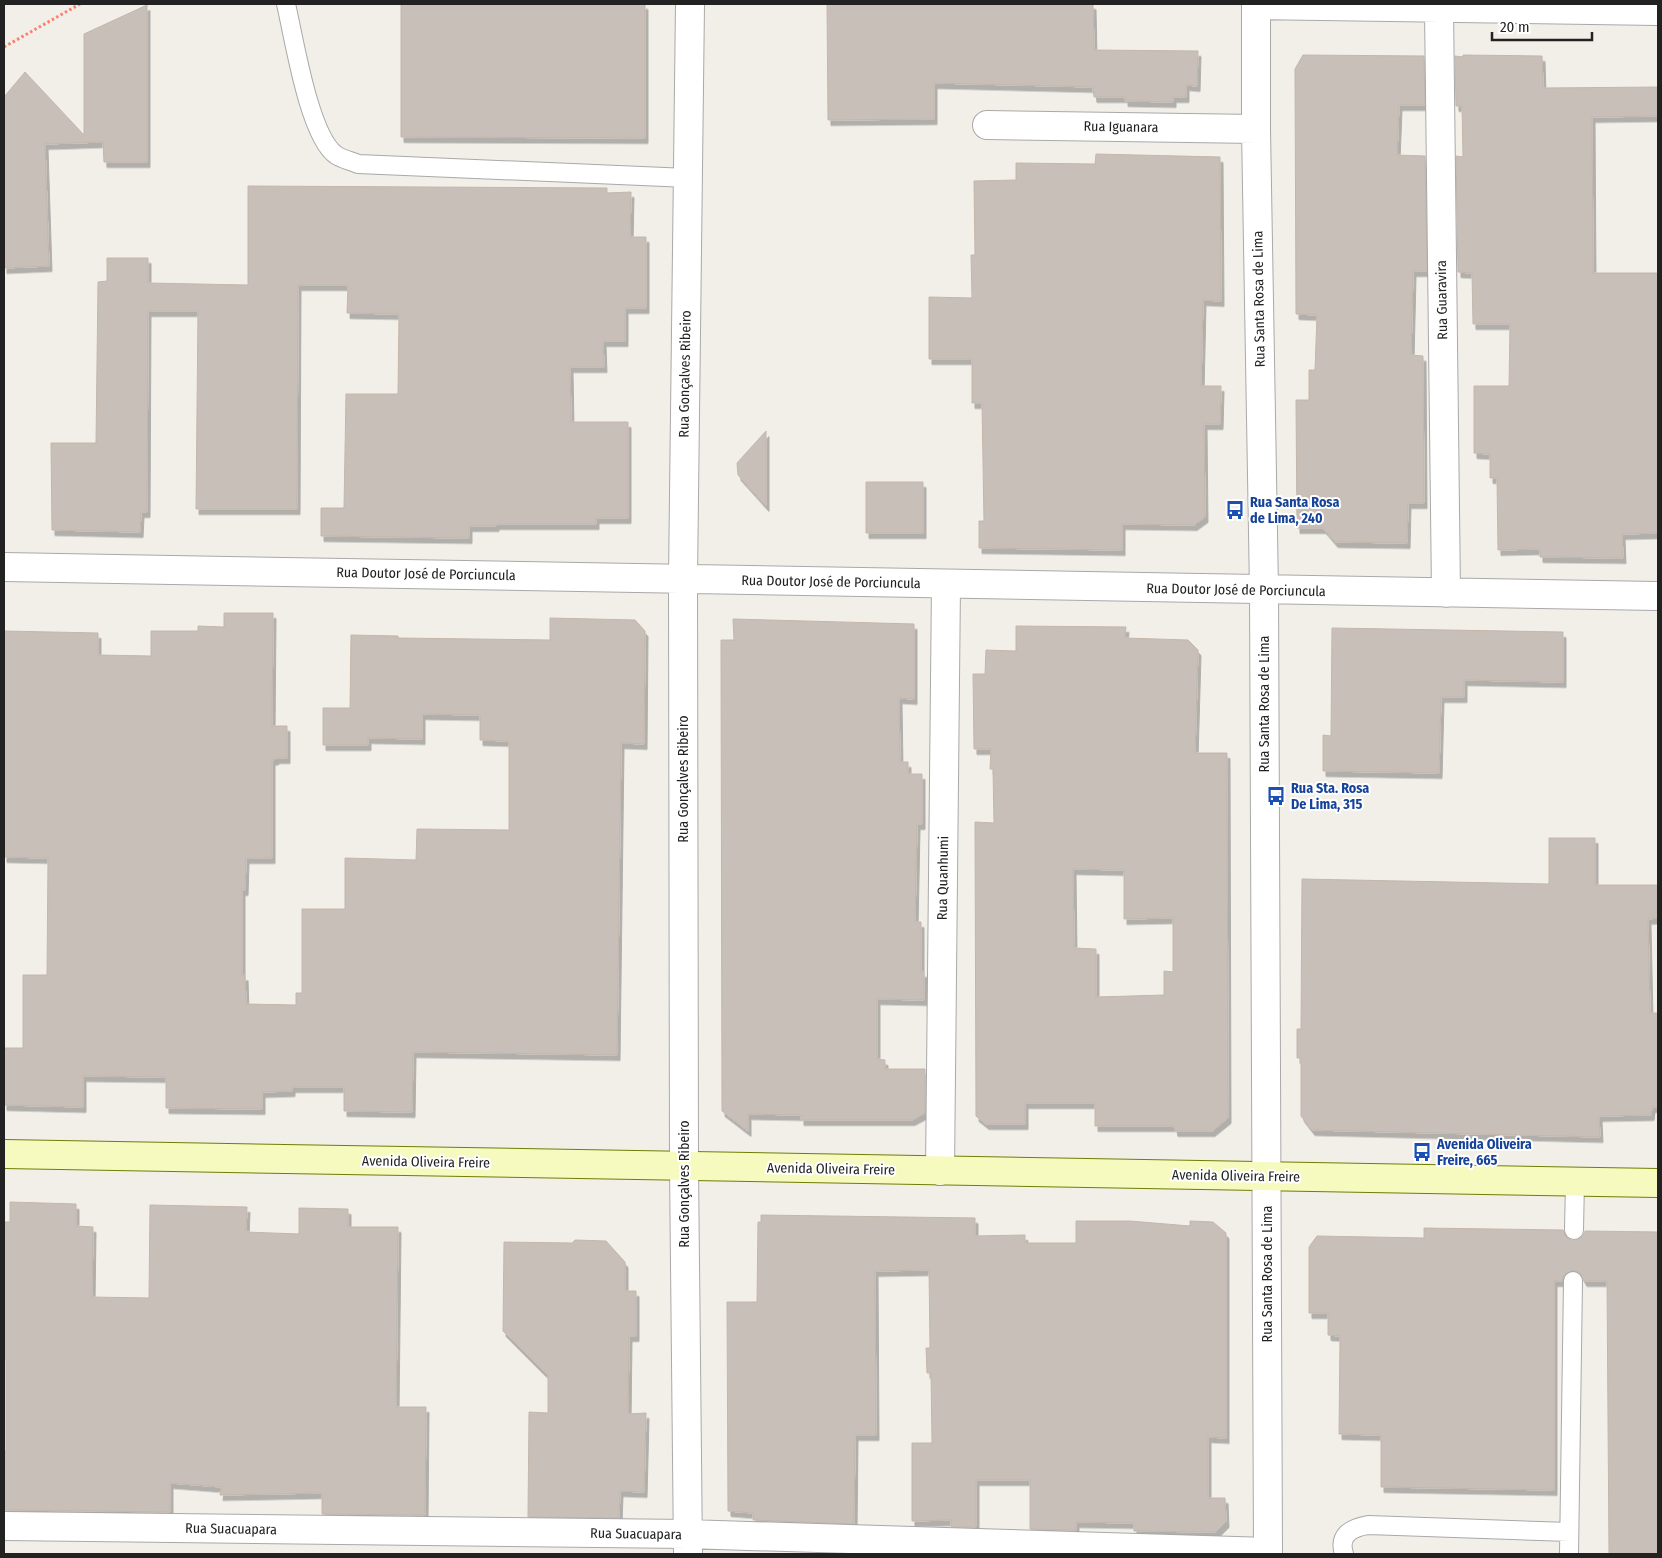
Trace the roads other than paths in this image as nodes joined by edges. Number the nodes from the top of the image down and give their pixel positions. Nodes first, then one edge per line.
1 (286, 4) edge
2 (690, 4) edge
3 (1256, 4) edge
4 (1605, 7) edge
5 (1439, 8) junction
6 (1658, 11) edge
7 (987, 125) dead end
8 (1256, 129) junction
9 (688, 178) junction
10 (4, 567) edge
11 (683, 578) junction
12 (946, 584) junction
13 (1264, 590) junction
14 (1446, 592) junction
15 (1658, 596) edge
16 (4, 1154) edge
17 (684, 1167) junction
18 (940, 1171) junction
19 (1266, 1176) junction
20 (1575, 1181) junction
21 (1658, 1183) edge
22 (1574, 1230) dead end
23 (1573, 1281) dead end
24 (4, 1526) edge
25 (1569, 1532) junction
26 (688, 1544) edge
27 (1268, 1553) edge
28 (1344, 1554) edge
29 (1569, 1554) edge

1 - 9 lane
2 - 9 street, Rua Gonçalves Ribeiro
3 - 5 street
3 - 8 street, Rua Santa Rosa de Lima
4 - 5 street
4 - 6 street
5 - 14 street, Rua Guaravira
7 - 8 street, Rua Iguanara
8 - 13 street, Rua Santa Rosa de Lima
9 - 11 street, Rua Gonçalves Ribeiro
10 - 11 street, Rua Doutor José de Porciuncula
11 - 12 street, Rua Doutor José de Porciuncula
11 - 17 street, Rua Gonçalves Ribeiro
12 - 13 street, Rua Doutor José de Porciuncula
12 - 18 street, Rua Quanhumi
13 - 14 street, Rua Doutor José de Porciuncula
13 - 19 street, Rua Santa Rosa de Lima
14 - 15 street, Rua Doutor José de Porciuncula
16 - 17 street, Avenida Oliveira Freire
17 - 18 street, Avenida Oliveira Freire
17 - 26 street, Rua Gonçalves Ribeiro
18 - 19 street, Avenida Oliveira Freire
19 - 20 street, Avenida Oliveira Freire
19 - 27 street, Rua Santa Rosa de Lima
20 - 21 street, Avenida Oliveira Freire
20 - 22 lane
23 - 25 lane
24 - 26 street, Rua Suacuapara
25 - 28 lane
25 - 29 lane
26 - 27 street, Rua Suacuapara

